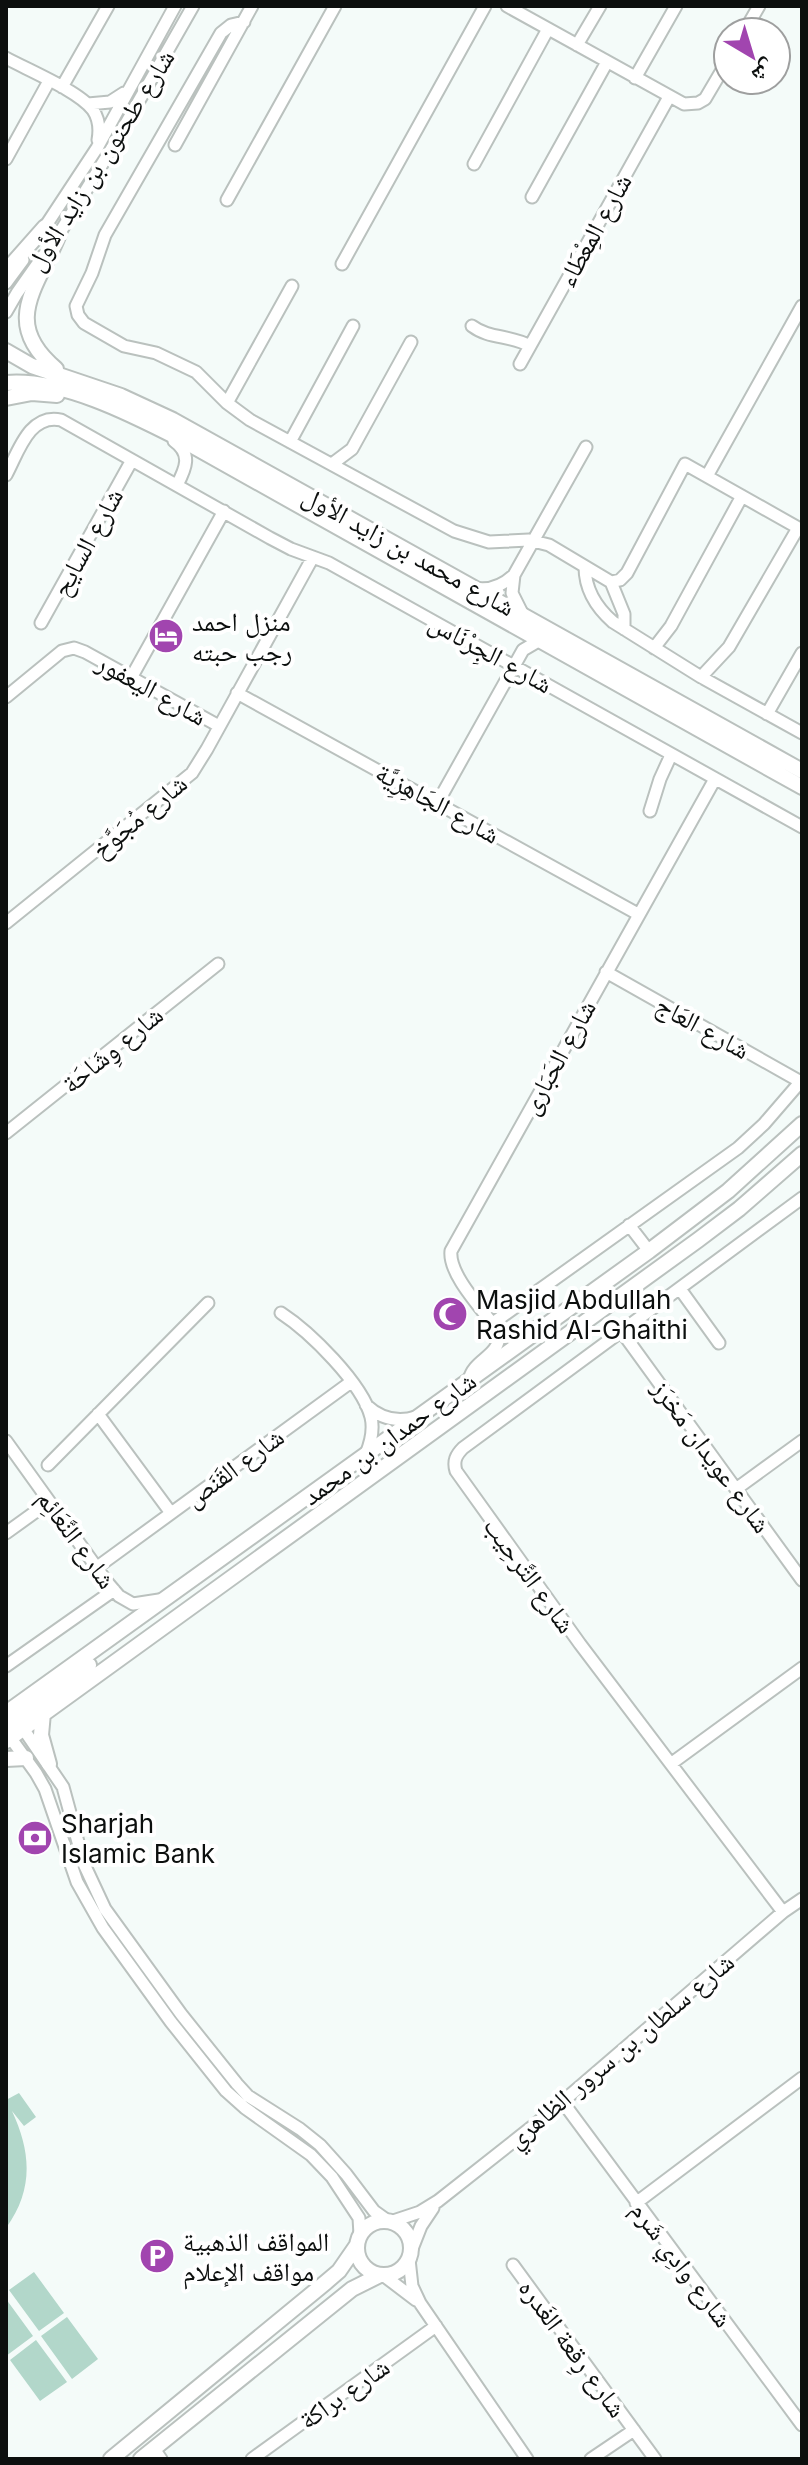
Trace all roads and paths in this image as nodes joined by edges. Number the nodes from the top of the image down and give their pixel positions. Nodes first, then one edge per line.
1 (108, 6) edge
2 (175, 6) edge
3 (193, 6) edge
4 (252, 6) edge
5 (335, 6) edge
6 (485, 6) edge
7 (507, 6) edge
8 (600, 6) edge
9 (676, 6) edge
10 (522, 9) edge
11 (244, 22) junction
12 (548, 29) junction
13 (577, 45) junction
14 (6, 58) edge
15 (607, 62) junction
16 (635, 78) junction
17 (49, 81) junction
18 (62, 87) junction
19 (712, 88) edge
20 (129, 89) junction
21 (669, 97) junction
22 (88, 104) junction
23 (175, 145) dead end
24 (97, 148) junction
25 (6, 159) edge
26 (474, 164) dead end
27 (532, 197) dead end
28 (227, 200) dead end
29 (45, 227) junction
30 (59, 234) junction
31 (342, 264) dead end
32 (6, 271) edge
33 (6, 283) edge
34 (292, 286) dead end
35 (802, 306) edge
36 (6, 312) edge
37 (353, 326) dead end
38 (472, 326) dead end
39 (411, 342) dead end
40 (530, 346) junction
41 (6, 351) edge
42 (520, 364) dead end
43 (67, 376) junction
44 (6, 383) edge
45 (6, 398) edge
46 (95, 401) junction
47 (227, 403) junction
48 (126, 414) junction
49 (290, 442) junction
50 (586, 447) dead end
51 (352, 449) junction
52 (132, 460) junction
53 (332, 464) junction
54 (186, 468) junction
55 (350, 474) junction
56 (6, 475) edge
57 (707, 476) junction
58 (177, 485) junction
59 (265, 487) junction
60 (742, 496) junction
61 (224, 511) junction
62 (800, 529) edge
63 (534, 540) junction
64 (313, 557) junction
65 (585, 567) junction
66 (514, 575) junction
67 (611, 582) junction
68 (471, 587) junction
69 (41, 623) dead end
70 (524, 624) junction
71 (624, 629) junction
72 (540, 640) junction
73 (654, 648) junction
74 (523, 650) junction
75 (802, 653) edge
76 (514, 666) junction
77 (701, 677) junction
78 (131, 678) junction
79 (237, 693) junction
80 (6, 697) edge
81 (767, 714) junction
82 (219, 726) junction
83 (802, 733) edge
84 (671, 755) junction
85 (802, 771) edge
86 (715, 779) junction
87 (802, 787) edge
88 (438, 802) junction
89 (650, 811) dead end
90 (802, 827) edge
91 (638, 914) junction
92 (6, 923) edge
93 (218, 964) dead end
94 (606, 972) junction
95 (801, 1081) edge
96 (802, 1124) edge
97 (6, 1133) edge
98 (802, 1154) edge
99 (802, 1198) edge
100 (629, 1225) junction
101 (649, 1251) junction
102 (680, 1289) junction
103 (208, 1303) dead end
104 (281, 1313) dead end
105 (544, 1326) junction
106 (496, 1328) junction
107 (622, 1332) junction
108 (719, 1343) dead end
109 (469, 1380) junction
110 (351, 1382) junction
111 (365, 1404) junction
112 (98, 1414) junction
113 (417, 1417) junction
114 (6, 1441) edge
115 (802, 1441) edge
116 (366, 1454) junction
117 (48, 1465) dead end
118 (736, 1489) junction
119 (49, 1502) junction
120 (171, 1513) junction
121 (6, 1533) edge
122 (96, 1568) junction
123 (802, 1580) edge
124 (114, 1590) junction
125 (167, 1598) junction
126 (6, 1666) edge
127 (802, 1668) edge
128 (43, 1713) junction
129 (10, 1726) edge
130 (26, 1758) junction
131 (6, 1759) edge
132 (672, 1763) junction
133 (49, 1764) junction
134 (802, 1899) edge
135 (783, 1912) junction
136 (802, 2078) edge
137 (562, 2101) junction
138 (438, 2201) junction
139 (636, 2203) junction
140 (389, 2222) junction
141 (358, 2240) junction
142 (410, 2256) junction
143 (513, 2265) dead end
144 (382, 2275) junction
145 (420, 2303) junction
146 (436, 2326) junction
147 (802, 2425) edge
148 (634, 2430) junction
149 (158, 2454) edge
150 (522, 2457) edge
151 (111, 2459) edge
152 (141, 2459) edge
153 (252, 2459) edge
154 (591, 2459) edge
155 (655, 2459) edge

1 - 18 street
2 - 20 street, شارع طحنون بن زايد الأول
3 - 30 street, شارع طحنون بن زايد الأول
4 - 11 street
5 - 28 street
6 - 31 street
7 - 10 street
8 - 13 street
9 - 16 street
10 - 12 street
11 - 23 street
11 - 47 street
12 - 13 street
12 - 26 street
13 - 15 street
14 - 17 street
15 - 16 street
15 - 27 street
16 - 21 street
17 - 18 street
17 - 25 street
18 - 22 street
19 - 21 street
20 - 22 street
20 - 24 street, شارع طحنون بن زايد الأول
21 - 40 street, شارع المِعْطَاء
22 - 24 street
24 - 29 street, شارع طحنون بن زايد الأول
29 - 32 main road
29 - 33 street, شارع طحنون بن زايد الأول
30 - 36 street, شارع طحنون بن زايد الأول
30 - 43 main road
34 - 47 street
35 - 57 street
37 - 49 street
38 - 40 street
39 - 51 street
40 - 42 street, شارع المِعْطَاء
41 - 43 main road, شارع محمد بن زايد الأول
43 - 68 main road, شارع محمد بن زايد الأول
44 - 46 main road, شارع محمد بن زايد الأول
45 - 46 main road
46 - 48 main road, شارع محمد بن زايد الأول
47 - 49 street
48 - 54 street
48 - 59 main road, شارع محمد بن زايد الأول
49 - 53 street
50 - 63 street
51 - 53 street
51 - 55 street
52 - 56 street, شارع الجِرْنَاس
52 - 58 street, شارع الجِرْنَاس
52 - 69 street, شارع السايح
53 - 55 street
54 - 58 street
54 - 59 street
55 - 63 street
57 - 60 street
57 - 67 street
58 - 61 street, شارع الجِرْنَاس
59 - 70 main road, شارع محمد بن زايد الأول
60 - 62 street
60 - 73 street
61 - 64 street, شارع الجِرْنَاس
61 - 78 street
62 - 77 street
63 - 65 street
63 - 66 street
64 - 76 street, شارع الجِرْنَاس
64 - 79 street, شارع مُجَوَّخ
65 - 67 street
65 - 71 street
66 - 68 street
66 - 70 street
67 - 71 street
68 - 70 main road, شارع محمد بن زايد الأول
70 - 72 main road, شارع محمد بن زايد الأول
70 - 74 street
70 - 85 main road, شارع محمد بن زايد الأول
71 - 73 street
72 - 74 street
72 - 87 main road, شارع محمد بن زايد الأول
73 - 77 street
74 - 76 street
75 - 81 street
76 - 84 street, شارع الجِرْنَاس
76 - 88 street
77 - 81 street
78 - 80 street, شارع اليعفور
78 - 82 street, شارع اليعفور
79 - 82 street, شارع مُجَوَّخ
79 - 88 street, شارع الجَاهِزِيَّة
81 - 83 street
82 - 92 street, شارع مُجَوَّخ
84 - 86 street, شارع الجِرْنَاس
84 - 89 street
86 - 90 street, شارع الجِرْنَاس
86 - 91 street, شارع الحَبَارى
88 - 91 street, شارع الجَاهِزِيَّة
91 - 94 street, شارع الحَبَارى
93 - 97 street, شارع وِشَاحَة
94 - 95 street, شارع العَاج
94 - 106 street, شارع الحَبَارى
95 - 100 street
96 - 101 main road, شارع حمدان بن محمد
98 - 128 main road, شارع حمدان بن محمد
99 - 102 street, شارع التَّرحِيب
100 - 101 street
100 - 106 street
101 - 105 main road, شارع حمدان بن محمد
102 - 107 street, شارع التَّرحِيب
102 - 108 street
103 - 112 street
104 - 110 street
105 - 106 street
105 - 109 main road, شارع حمدان بن محمد
106 - 109 street
107 - 118 street, شارع عويدان مَخرَز
107 - 132 street, شارع التَّرحِيب
109 - 113 main road, شارع حمدان بن محمد
110 - 111 street
110 - 120 street, شارع القَنَص
111 - 113 street
111 - 116 street
112 - 117 street
112 - 120 street
113 - 116 main road, شارع حمدان بن محمد
114 - 119 street, شارع النَّعَائِم
115 - 118 street
116 - 125 main road, شارع حمدان بن محمد
118 - 123 street, شارع عويدان مَخرَز
119 - 121 street
119 - 122 street, شارع النَّعَائِم
120 - 122 street, شارع القَنَص
122 - 124 street, شارع النَّعَائِم
124 - 125 street, شارع النَّعَائِم
124 - 126 street
125 - 129 main road, شارع حمدان بن محمد
127 - 132 street
128 - 129 main road, شارع حمدان بن محمد
128 - 133 main road
129 - 130 street
129 - 133 street
130 - 131 main road
130 - 141 street
132 - 135 street, شارع التَّرحِيب
133 - 140 street
134 - 135 street, شارع سلطان بن سرور الظاهري
135 - 137 street, شارع سلطان بن سرور الظاهري
136 - 139 street
137 - 138 street, شارع سلطان بن سرور الظاهري
137 - 139 street, شارع وادِي شَرم
138 - 140 street, شارع سلطان بن سرور الظاهري
138 - 142 street, شارع سلطان بن سرور الظاهري
139 - 147 street, شارع وادِي شَرم
140 - 141 main road
140 - 142 main road
141 - 144 main road
141 - 151 main road
142 - 144 main road
142 - 145 street
143 - 148 street, شارع رِقعة الغَدره
144 - 145 street
144 - 149 main road
145 - 146 street
146 - 150 street
146 - 153 street, شارع براكة
148 - 154 street, شارع رِقعة الغَدره
148 - 155 street, شارع رِقعة الغَدره
149 - 152 main road

